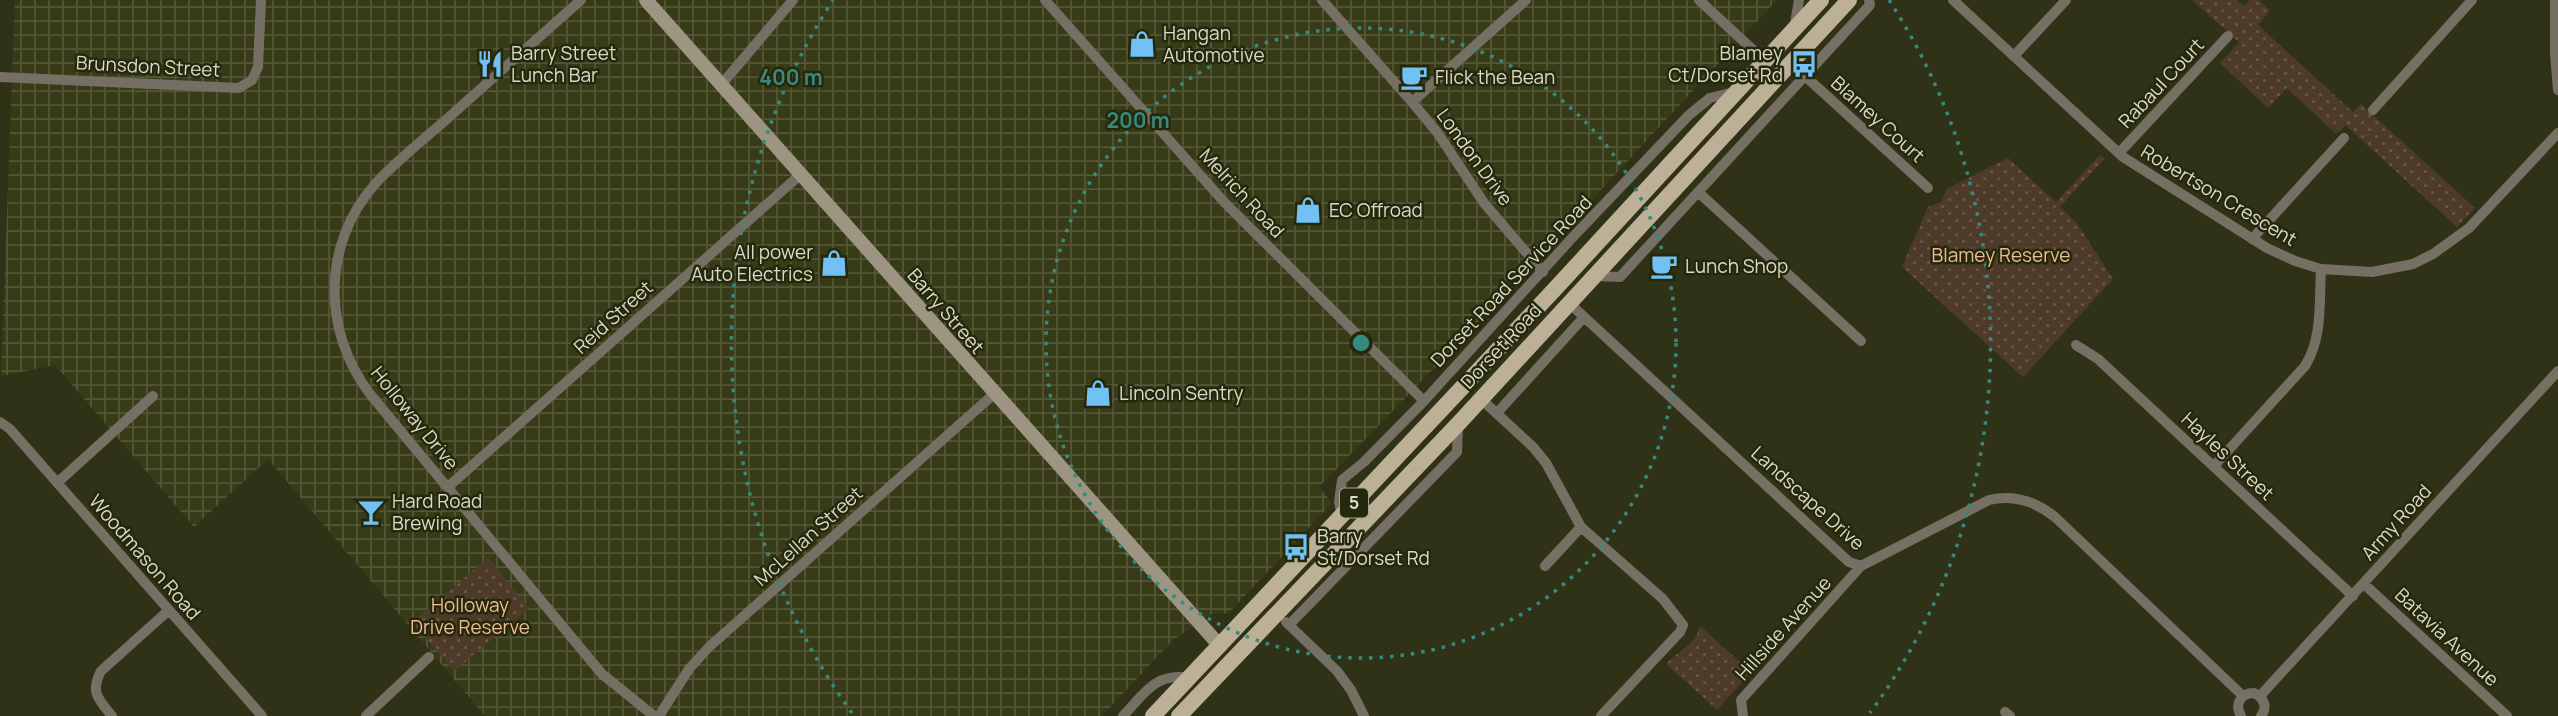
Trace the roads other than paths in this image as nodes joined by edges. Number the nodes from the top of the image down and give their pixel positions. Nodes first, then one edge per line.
1 (261, 0) edge
2 (581, 0) edge
3 (646, 0) edge
4 (793, 0) edge
5 (1045, 0) edge
6 (1322, 0) edge
7 (1526, 0) edge
8 (1699, 0) edge
9 (1799, 0) edge
10 (1821, 0) edge
11 (1849, 0) edge
12 (1869, 0) edge
13 (1953, 0) edge
14 (2066, 0) edge
15 (2472, 0) edge
16 (2555, 0) edge
17 (1794, 29) junction
18 (2228, 36) dead end
19 (2014, 56) junction
20 (1765, 61) junction
21 (1805, 76) junction
22 (0, 77) edge
23 (721, 85) junction
24 (2558, 90) edge
25 (1737, 91) junction
26 (1412, 102) junction
27 (2373, 110) dead end
28 (1726, 133) junction
29 (2558, 134) edge
30 (2344, 138) dead end
31 (2119, 153) junction
32 (1715, 172) junction
33 (801, 174) junction
34 (1928, 188) dead end
35 (1698, 192) junction
36 (2252, 239) junction
37 (2321, 269) junction
38 (1543, 272) junction
39 (1594, 276) junction
40 (1554, 290) junction
41 (1569, 303) junction
42 (1584, 317) junction
43 (1861, 341) dead end
44 (2076, 345) dead end
45 (2558, 371) edge
46 (994, 394) junction
47 (153, 396) dead end
48 (1481, 399) junction
49 (1424, 401) junction
50 (1497, 413) junction
51 (0, 422) edge
52 (1458, 424) junction
53 (2214, 466) junction
54 (57, 483) junction
55 (449, 486) junction
56 (1342, 516) junction
57 (1363, 523) junction
58 (1581, 527) junction
59 (1545, 566) dead end
60 (1861, 566) junction
61 (2364, 584) junction
62 (2353, 596) junction
63 (168, 611) junction
64 (1283, 619) junction
65 (1220, 646) junction
66 (429, 657) dead end
67 (1233, 660) junction
68 (1189, 678) junction
69 (2243, 696) junction
70 (2260, 696) junction
71 (111, 716) edge
72 (262, 716) edge
73 (366, 716) edge
74 (656, 716) edge
75 (1124, 716) edge
76 (1153, 716) edge
77 (1180, 716) edge
78 (1364, 716) edge
79 (1601, 716) edge
80 (1743, 716) edge
81 (2241, 716) edge
82 (2261, 716) edge
83 (2507, 716) edge

1 - 22 street, Brunsdon Street
2 - 55 street, Holloway Drive
3 - 23 main road, Barry Street
4 - 23 street
5 - 49 street, Melrich Road
6 - 26 street, London Drive
7 - 26 street
8 - 20 street
9 - 17 street
10 - 17 main road, Dorset Road / 5
11 - 28 main road, Dorset Road / 5
12 - 21 street
13 - 19 street, Robertson Crescent
14 - 19 street
15 - 27 street
16 - 24 street
17 - 20 main road, Dorset Road / 5
18 - 31 street, Rabaul Court
19 - 31 street, Robertson Crescent
20 - 25 main road, Dorset Road / 5
21 - 32 street
21 - 34 street, Blamey Court
23 - 33 main road, Barry Street
25 - 38 street, Dorset Road Service Road
25 - 40 main road, Dorset Road / 5
26 - 38 street, London Drive
28 - 32 street
28 - 39 main road, Dorset Road / 5
29 - 37 street, Robertson Crescent
30 - 36 street
31 - 36 street, Robertson Crescent
32 - 35 street
33 - 46 main road, Barry Street
33 - 55 street, Reid Street
35 - 39 street
35 - 43 street
36 - 37 street, Robertson Crescent
37 - 53 street
38 - 49 street, Dorset Road Service Road
39 - 41 main road, Dorset Road / 5
40 - 41 main road
40 - 56 main road, Dorset Road / 5
41 - 42 street, Landscape Drive
41 - 48 main road, Dorset Road / 5
42 - 50 street
42 - 60 street, Landscape Drive
44 - 53 street, Hayles Street
45 - 61 street, Army Road
46 - 65 main road, Barry Street
46 - 74 street, McLellan Street
47 - 54 street
48 - 50 street
48 - 52 main road, Dorset Road / 5
49 - 56 street, Dorset Road Service Road
50 - 58 street
51 - 54 street, Woodmason Road
52 - 57 main road, Dorset Road / 5
52 - 64 street
53 - 62 street, Hayles Street
54 - 63 street, Woodmason Road
55 - 74 street, Holloway Drive
56 - 57 main road
56 - 65 main road, Dorset Road / 5
57 - 64 main road, Dorset Road / 5
58 - 59 street
58 - 79 street
60 - 69 street, Landscape Drive
60 - 80 street, Hillside Avenue
61 - 62 street, Army Road
61 - 83 street, Batavia Avenue
62 - 70 street, Army Road
63 - 71 street
63 - 72 street, Woodmason Road
64 - 67 main road, Dorset Road / 5
64 - 78 street
65 - 67 main road
65 - 68 main road, Dorset Road / 5
66 - 73 street
67 - 77 main road, Dorset Road / 5
68 - 75 street
68 - 76 main road, Dorset Road / 5
69 - 70 street
69 - 81 street
70 - 82 street

